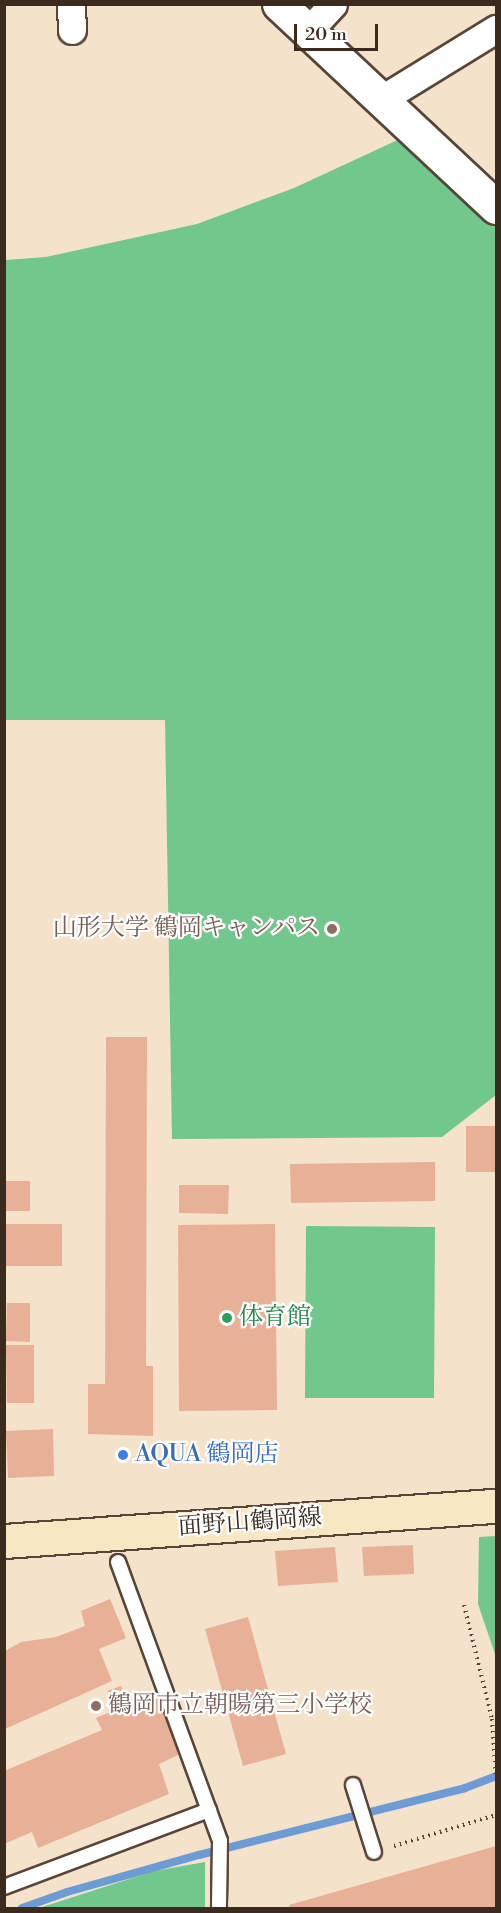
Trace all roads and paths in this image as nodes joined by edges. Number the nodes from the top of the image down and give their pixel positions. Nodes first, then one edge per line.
1 (279, 4) edge
2 (333, 4) edge
3 (496, 29) edge
4 (309, 30) junction
5 (382, 99) junction
6 (496, 207) edge
7 (496, 1506) edge
8 (4, 1541) edge
9 (118, 1562) dead end
10 (464, 1605) dead end
11 (494, 1719) edge
12 (496, 1778) edge
13 (352, 1785) dead end
14 (209, 1810) junction
15 (496, 1815) edge
16 (374, 1852) joint
17 (4, 1887) edge
18 (219, 1908) edge

1 - 4 street
2 - 4 street
3 - 5 street
4 - 5 street
5 - 6 street
7 - 8 main road, 面野山鶴岡線
9 - 14 lane
10 - 11 path
11 - 12 path
13 - 16 lane
14 - 17 lane
14 - 18 lane
15 - 16 path

